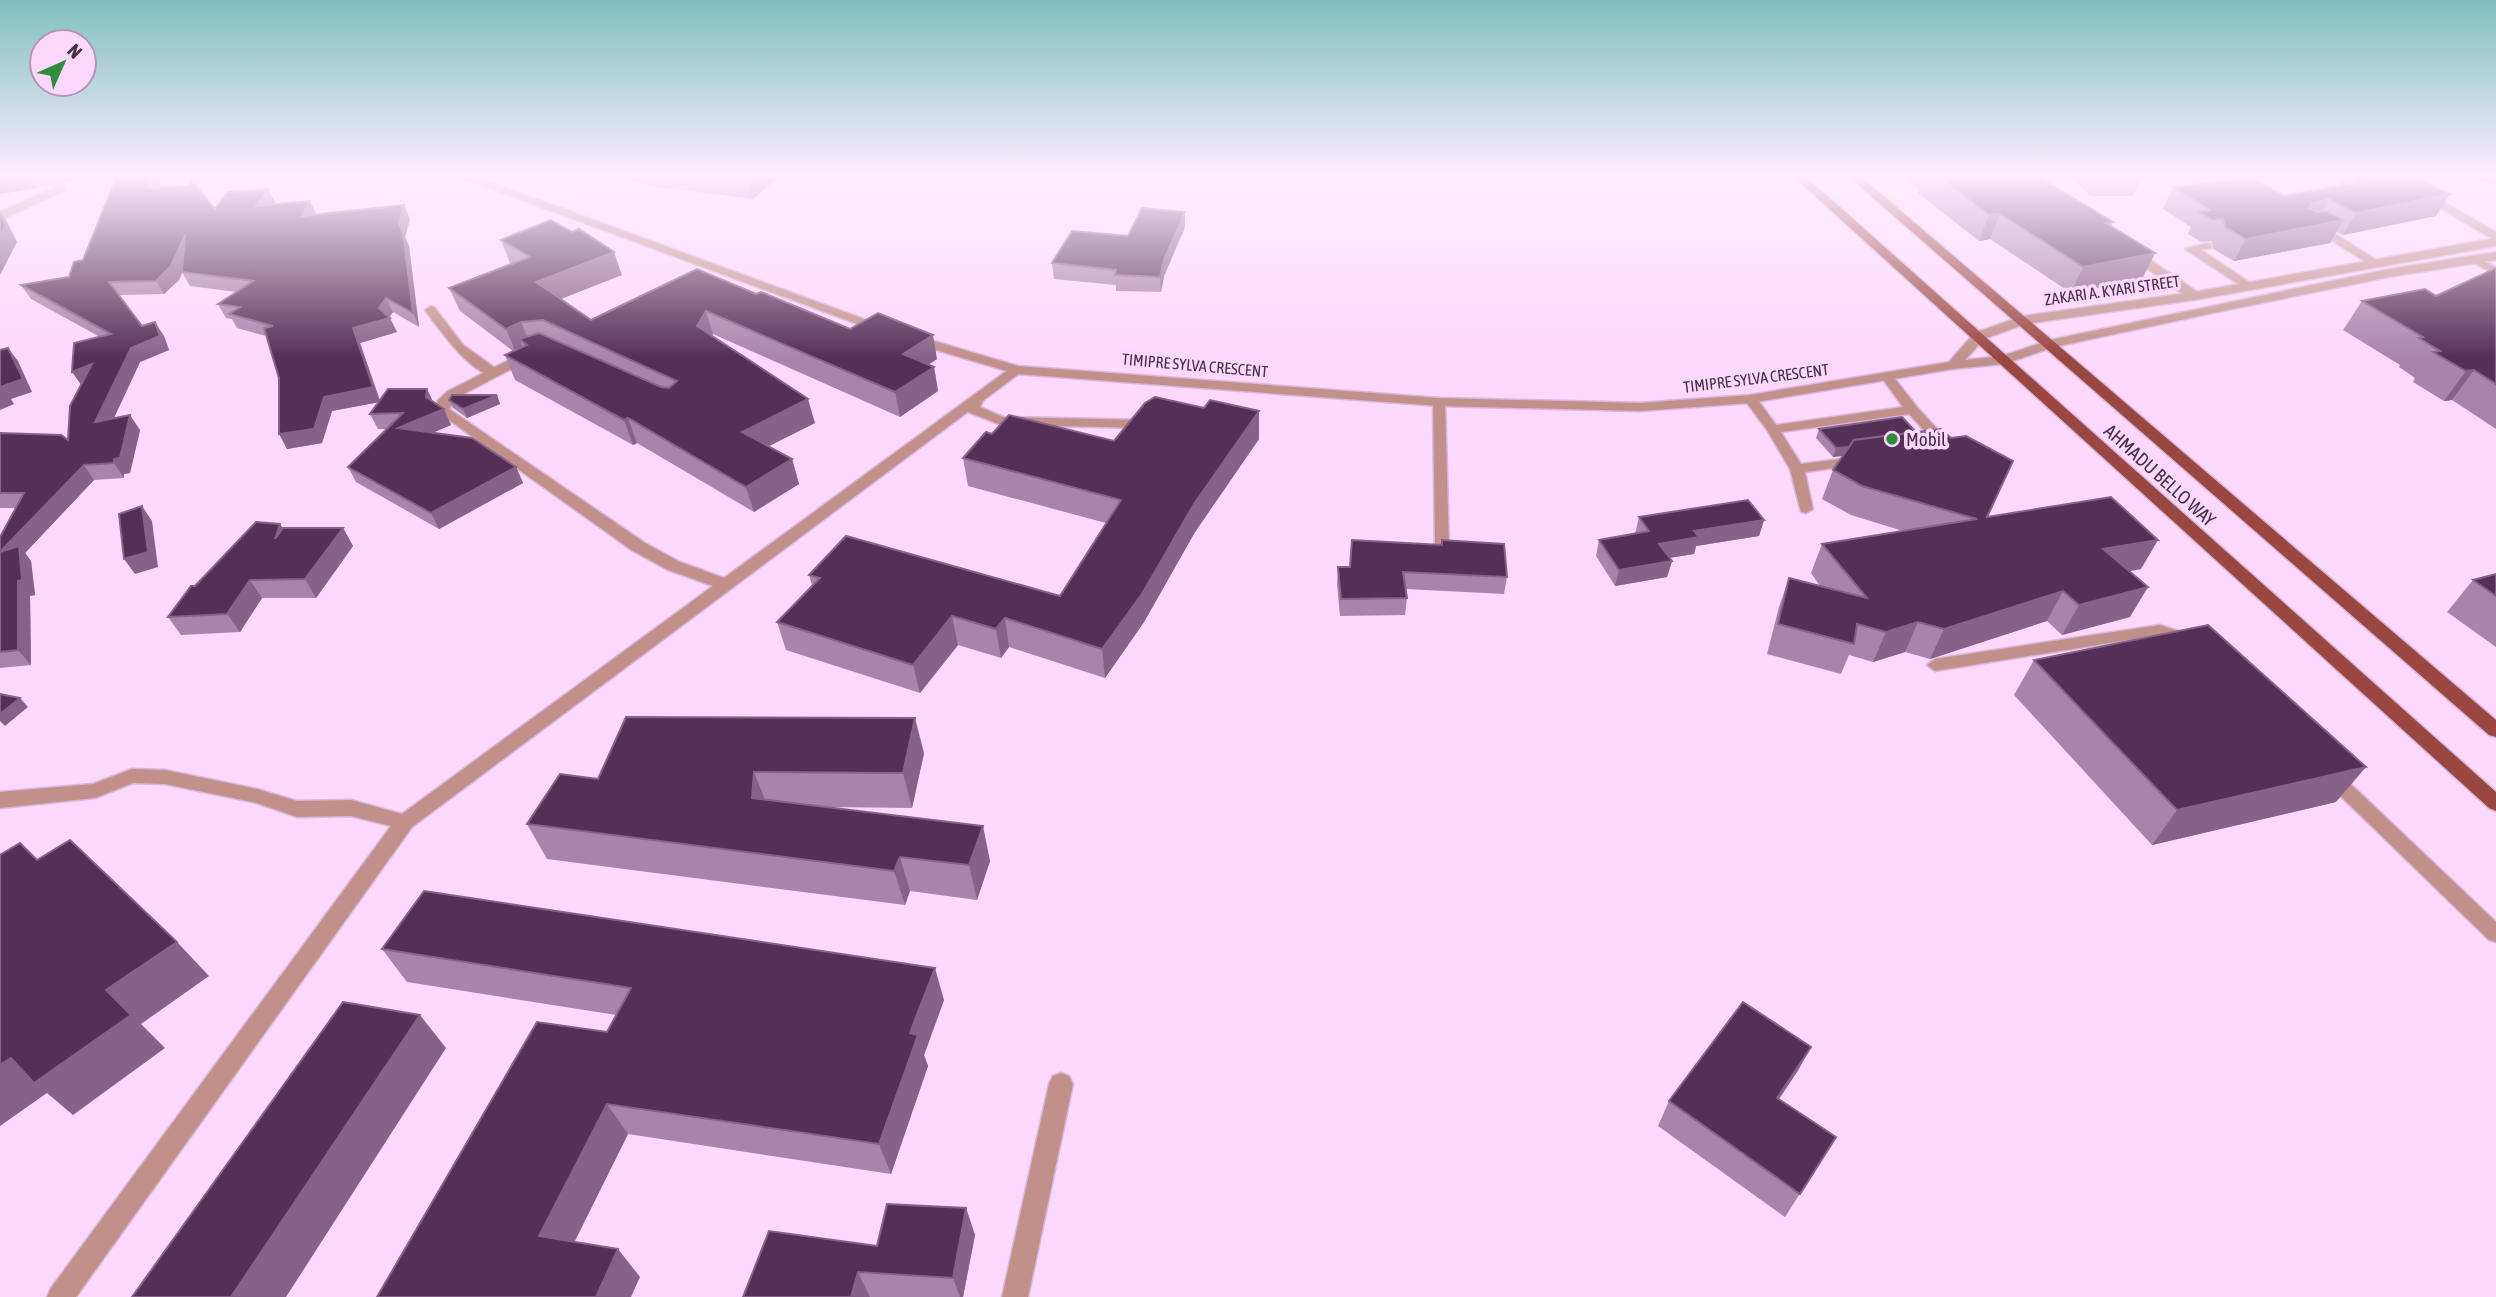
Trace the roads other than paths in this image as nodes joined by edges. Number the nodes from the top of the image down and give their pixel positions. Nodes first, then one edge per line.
1 (630, 237) edge
2 (1866, 237) edge
3 (1924, 237) edge
4 (2333, 237) edge
5 (2116, 240) edge
6 (2496, 242) edge
7 (2207, 246) dead end
8 (2495, 257) edge
9 (2474, 259) junction
10 (2373, 262) junction
11 (2496, 272) edge
12 (2248, 286) junction
13 (2194, 296) junction
14 (431, 310) dead end
15 (2023, 320) junction
16 (1979, 336) junction
17 (2050, 344) junction
18 (544, 351) edge
19 (2004, 360) junction
20 (1953, 365) junction
21 (1017, 370) junction
22 (494, 373) junction
23 (1888, 378) junction
24 (978, 399) junction
25 (1750, 399) junction
26 (1439, 402) junction
27 (1912, 410) junction
28 (1147, 424) edge
29 (1773, 429) junction
30 (1938, 452) edge
31 (1874, 459) edge
32 (1797, 469) junction
33 (1806, 509) dead end
34 (1442, 546) edge
35 (726, 585) junction
36 (2197, 646) edge
37 (1935, 665) dead end
38 (2496, 730) edge
39 (2316, 761) edge
40 (0, 800) edge
41 (2496, 803) edge
42 (405, 822) junction
43 (2496, 934) edge
44 (1061, 1084) dead end
45 (60, 1297) edge
46 (1015, 1297) edge

1 - 21 street, TIMIPRE SYLVA CRESCENT
2 - 16 main road, AHMADU BELLO WAY
3 - 15 main road, AHMADU BELLO WAY
4 - 10 lane
5 - 13 street
6 - 10 street, ZAKARI A. KYARI STREET
7 - 12 lane
8 - 9 street, ZAKARI A. KYARI STREET
9 - 11 lane
9 - 17 street, ZAKARI A. KYARI STREET
10 - 12 street, ZAKARI A. KYARI STREET
12 - 13 street, ZAKARI A. KYARI STREET
13 - 15 street, ZAKARI A. KYARI STREET
14 - 22 lane
15 - 16 street
15 - 17 main road, AHMADU BELLO WAY
16 - 19 main road, AHMADU BELLO WAY
16 - 20 street
17 - 19 street, TIMIPRE SYLVA CRESCENT
17 - 38 main road, AHMADU BELLO WAY
18 - 22 street
19 - 20 street, TIMIPRE SYLVA CRESCENT
19 - 41 main road, AHMADU BELLO WAY
20 - 23 street, TIMIPRE SYLVA CRESCENT
21 - 24 street
21 - 26 street, TIMIPRE SYLVA CRESCENT
22 - 35 street
23 - 25 street, TIMIPRE SYLVA CRESCENT
23 - 27 lane
24 - 28 lane
24 - 35 street
25 - 26 street, TIMIPRE SYLVA CRESCENT
25 - 29 lane
26 - 34 lane
27 - 29 lane
27 - 30 lane
29 - 32 lane
31 - 32 lane
32 - 33 lane
35 - 42 street
36 - 37 lane
39 - 43 lane
40 - 42 street
42 - 45 street
44 - 46 street

